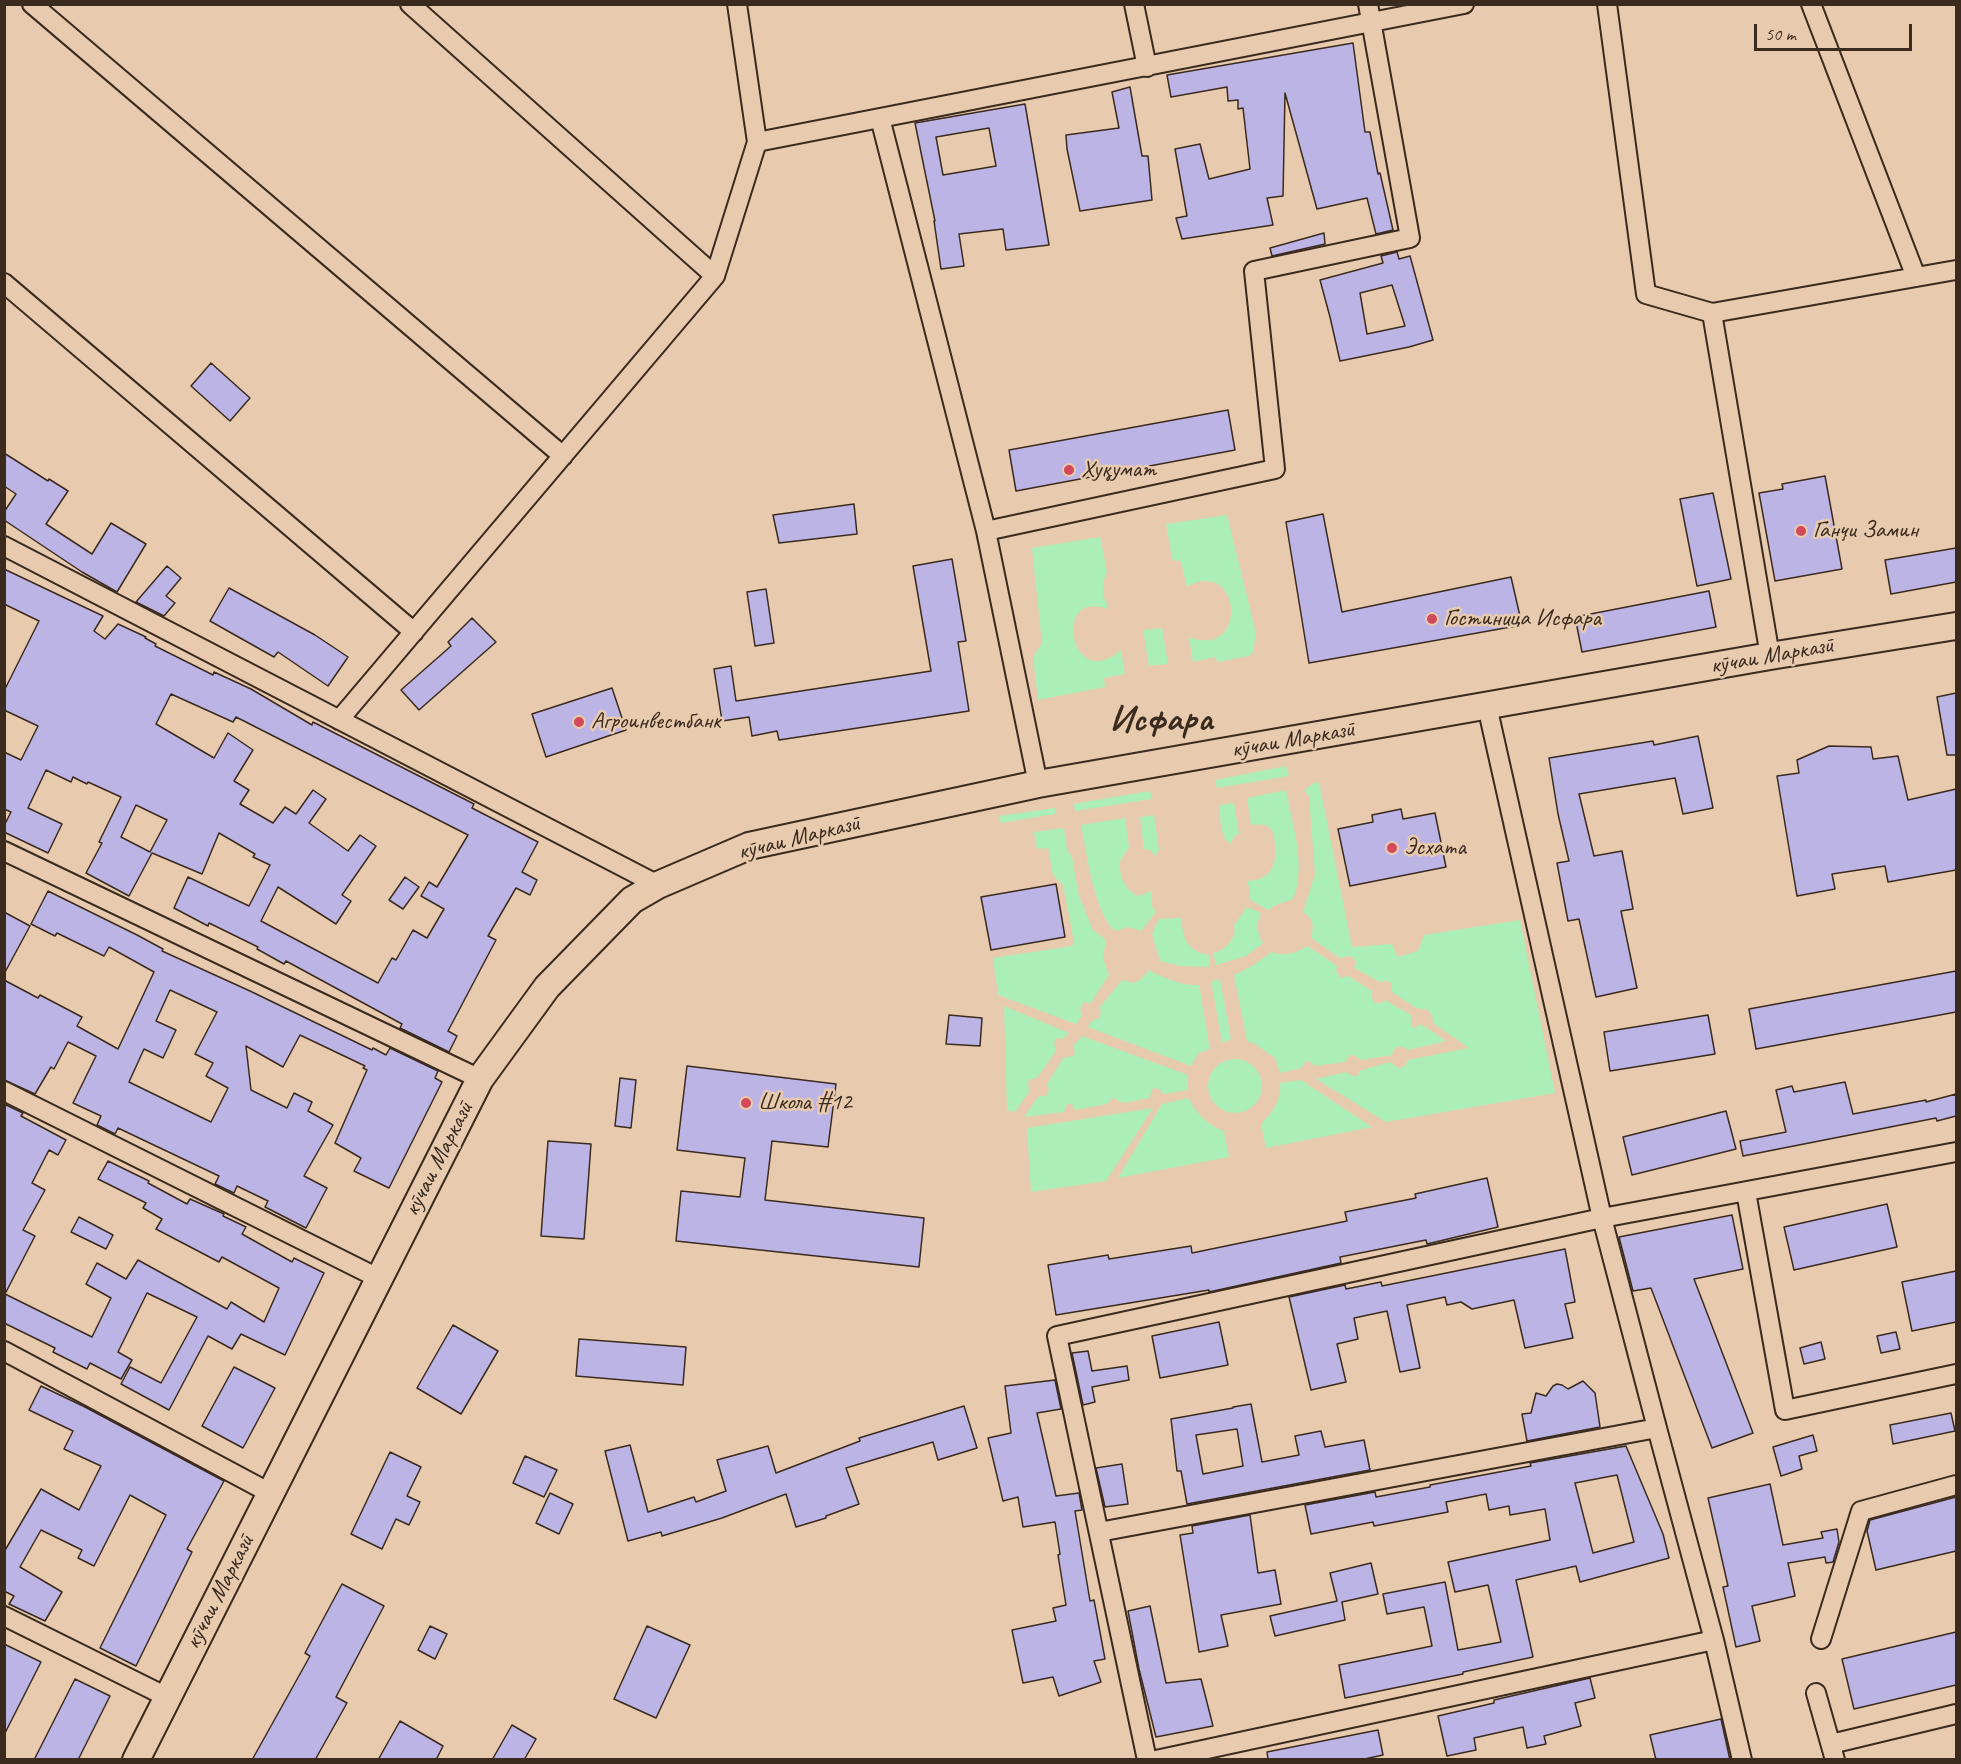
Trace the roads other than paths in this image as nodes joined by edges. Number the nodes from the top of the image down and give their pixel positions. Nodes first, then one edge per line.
1 (32, 4) edge
2 (410, 4) edge
3 (737, 4) edge
4 (1134, 4) edge
5 (1464, 4) edge
6 (1607, 4) edge
7 (1811, 4) edge
8 (1370, 14) edge
9 (1147, 67) junction
10 (880, 118) junction
11 (757, 142) junction
12 (1956, 270) edge
13 (715, 276) junction
14 (1916, 277) junction
15 (4, 283) edge
16 (1712, 313) junction
17 (563, 456) junction
18 (986, 531) junction
19 (4, 546) edge
20 (1956, 626) edge
21 (414, 632) junction
22 (1770, 656) junction
23 (1486, 706) junction
24 (339, 720) junction
25 (1038, 784) junction
26 (4, 851) edge
27 (658, 885) junction
28 (480, 1079) junction
29 (4, 1091) edge
30 (1956, 1152) edge
31 (1746, 1192) junction
32 (1602, 1218) junction
33 (378, 1278) junction
34 (4, 1352) edge
35 (1956, 1374) edge
36 (1657, 1428) junction
37 (1956, 1485) edge
38 (270, 1493) junction
39 (1099, 1532) junction
40 (4, 1616) edge
41 (1821, 1639) dead end
42 (1714, 1640) junction
43 (1816, 1693) dead end
44 (167, 1697) junction
45 (1956, 1714) edge
46 (1833, 1752) edge
47 (136, 1760) edge
48 (1147, 1760) edge
49 (1156, 1760) edge
50 (1742, 1760) edge

1 - 17 street
2 - 13 street
3 - 11 street
4 - 9 street
5 - 8 street
6 - 16 street
7 - 14 street
8 - 9 street
8 - 18 street
9 - 10 street
10 - 11 street
10 - 18 street
11 - 13 street
12 - 14 street
13 - 17 street
14 - 16 street
15 - 21 street
16 - 22 street
17 - 21 street
18 - 25 street
19 - 24 street
20 - 22 main road, кӯчаи Марказӣ
21 - 24 street
22 - 23 main road, кӯчаи Марказӣ
23 - 25 main road, кӯчаи Марказӣ
23 - 32 street
24 - 27 street
25 - 27 main road, кӯчаи Марказӣ
26 - 28 street
27 - 28 main road, кӯчаи Марказӣ
28 - 33 main road, кӯчаи Марказӣ
29 - 33 street
30 - 31 street
31 - 32 street
31 - 35 street
32 - 36 street
32 - 39 street
33 - 38 main road, кӯчаи Марказӣ
34 - 38 street
36 - 39 street
36 - 42 street
37 - 41 street
38 - 44 main road, кӯчаи Марказӣ
39 - 48 street
40 - 44 street
42 - 49 street
42 - 50 street
43 - 46 street
44 - 47 main road, кӯчаи Марказӣ
45 - 46 street

